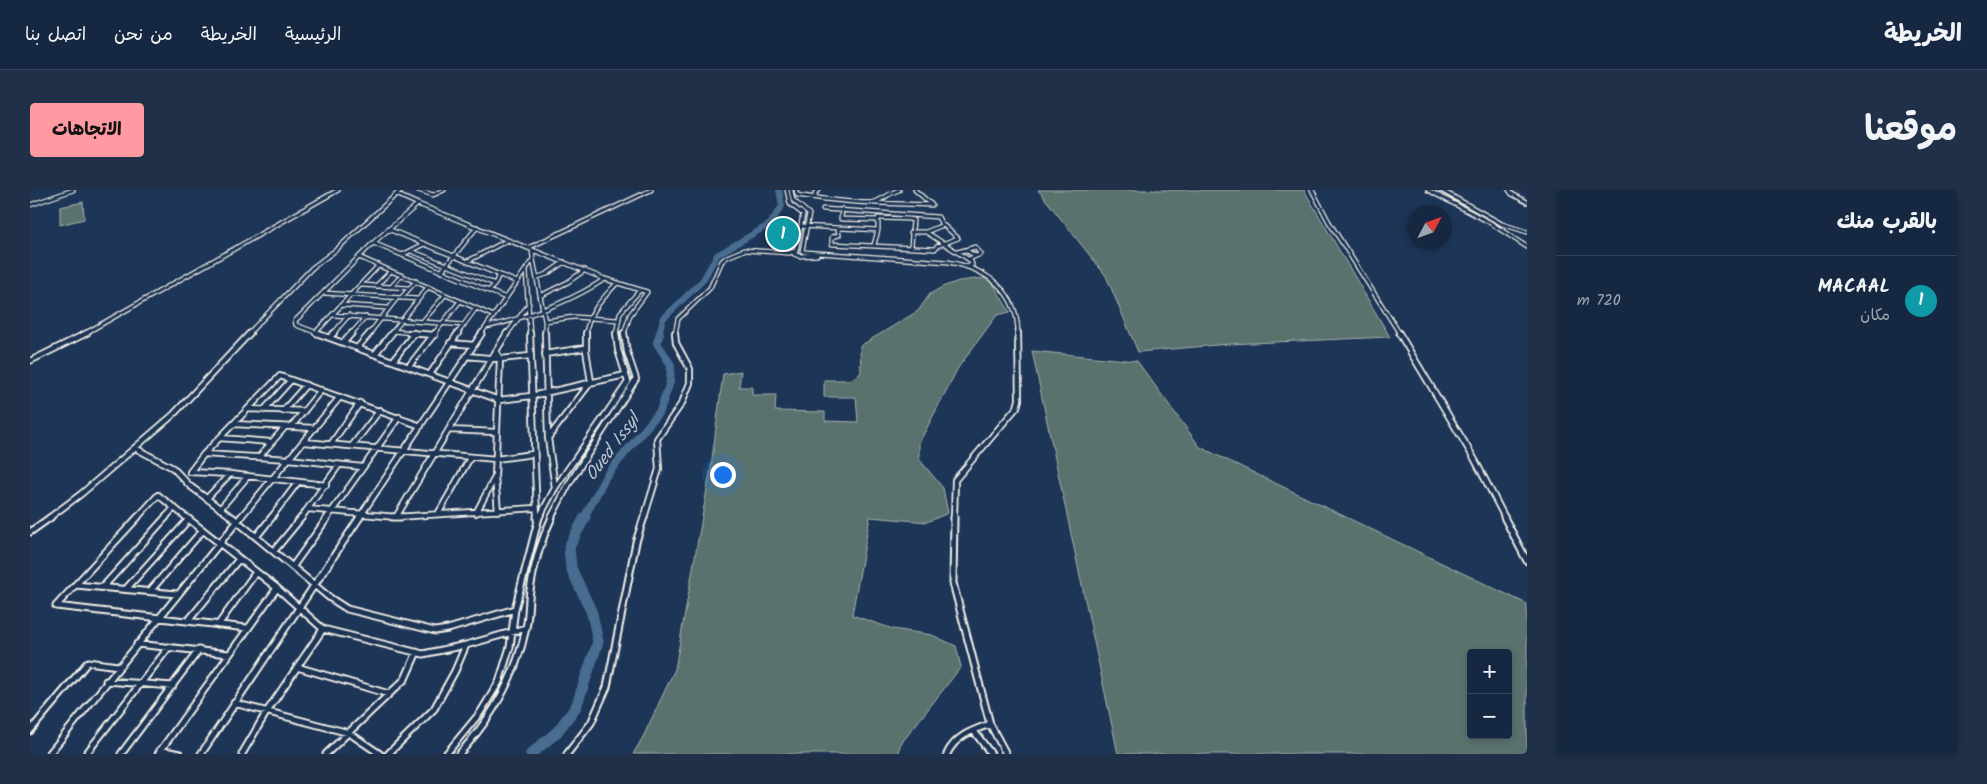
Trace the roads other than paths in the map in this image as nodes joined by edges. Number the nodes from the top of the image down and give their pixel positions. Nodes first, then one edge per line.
1 (73, 190) edge
2 (338, 190) edge
3 (418, 190) edge
4 (444, 190) edge
5 (651, 190) edge
6 (787, 190) edge
7 (791, 190) edge
8 (796, 190) edge
9 (819, 190) edge
10 (899, 190) edge
11 (914, 190) edge
12 (1312, 190) edge
13 (1428, 190) edge
14 (1441, 190) edge
15 (1509, 190) edge
16 (398, 191) edge
17 (424, 191) edge
18 (815, 197) junction
19 (874, 202) junction
20 (1527, 202) edge
21 (418, 204) junction
22 (30, 205) edge
23 (822, 208) dead end
24 (842, 209) junction
25 (859, 211) junction
26 (879, 212) junction
27 (912, 218) junction
28 (858, 219) junction
29 (878, 219) junction
30 (943, 224) junction
31 (801, 226) junction
32 (477, 227) junction
33 (806, 227) junction
34 (838, 228) junction
35 (388, 229) junction
36 (878, 230) junction
37 (911, 232) junction
38 (926, 232) junction
39 (1527, 232) edge
40 (508, 240) junction
41 (373, 243) junction
42 (424, 244) junction
43 (944, 244) junction
44 (874, 245) junction
45 (911, 247) junction
46 (1527, 247) edge
47 (528, 248) junction
48 (532, 250) junction
49 (965, 250) junction
50 (411, 251) junction
51 (803, 251) junction
52 (795, 252) junction
53 (957, 252) junction
54 (831, 254) junction
55 (402, 255) junction
56 (454, 256) junction
57 (802, 256) junction
58 (976, 256) junction
59 (359, 257) junction
60 (533, 258) junction
61 (968, 259) junction
62 (468, 261) junction
63 (564, 262) junction
64 (379, 265) junction
65 (448, 265) junction
66 (969, 266) junction
67 (526, 270) junction
68 (585, 270) junction
69 (391, 271) junction
70 (441, 272) junction
71 (499, 274) junction
72 (402, 276) junction
73 (538, 277) junction
74 (605, 279) junction
75 (416, 281) junction
76 (517, 282) junction
77 (617, 283) junction
78 (495, 284) junction
79 (360, 285) junction
80 (376, 286) junction
81 (391, 287) junction
82 (428, 287) junction
83 (409, 288) junction
84 (640, 290) junction
85 (488, 291) junction
86 (323, 293) junction
87 (352, 294) junction
88 (445, 295) junction
89 (540, 296) junction
90 (399, 298) junction
91 (506, 298) junction
92 (418, 300) junction
93 (460, 301) junction
94 (529, 304) junction
95 (342, 305) junction
96 (388, 308) junction
97 (476, 308) junction
98 (542, 312) junction
99 (333, 314) junction
100 (349, 316) junction
101 (494, 316) junction
102 (366, 317) junction
103 (530, 317) junction
104 (588, 317) junction
105 (380, 318) junction
106 (402, 320) junction
107 (618, 320) junction
108 (424, 321) junction
109 (514, 321) junction
110 (545, 321) junction
111 (442, 323) junction
112 (464, 325) junction
113 (486, 327) junction
114 (393, 331) junction
115 (316, 332) junction
116 (414, 333) junction
117 (435, 335) junction
118 (330, 337) junction
119 (344, 342) junction
120 (450, 343) junction
121 (474, 345) junction
122 (358, 347) junction
123 (585, 348) junction
124 (496, 351) junction
125 (375, 354) junction
126 (545, 354) junction
127 (466, 356) junction
128 (530, 356) junction
129 (490, 358) junction
130 (500, 359) junction
131 (30, 361) edge
132 (393, 361) junction
133 (409, 366) junction
134 (430, 374) junction
135 (625, 375) junction
136 (292, 380) junction
137 (450, 382) junction
138 (591, 382) junction
139 (306, 385) junction
140 (321, 390) junction
141 (474, 390) junction
142 (546, 392) junction
143 (531, 396) junction
144 (340, 397) junction
145 (499, 400) junction
146 (360, 403) junction
147 (248, 409) junction
148 (264, 410) junction
149 (380, 410) junction
150 (283, 411) junction
151 (304, 411) junction
152 (399, 417) junction
153 (234, 424) junction
154 (421, 426) junction
155 (285, 427) junction
156 (290, 427) junction
157 (315, 428) junction
158 (449, 430) junction
159 (496, 432) junction
160 (220, 438) junction
161 (548, 438) junction
162 (271, 442) junction
163 (304, 442) junction
164 (331, 444) junction
165 (352, 446) junction
166 (376, 448) junction
167 (134, 449) junction
168 (403, 451) junction
169 (204, 454) junction
170 (434, 454) junction
171 (533, 454) junction
172 (258, 457) junction
173 (470, 458) junction
174 (289, 459) junction
175 (496, 459) junction
176 (339, 465) junction
177 (362, 467) junction
178 (230, 474) junction
179 (248, 476) junction
180 (494, 477) junction
181 (274, 479) junction
182 (298, 482) junction
183 (326, 485) junction
184 (555, 488) junction
185 (207, 498) junction
186 (174, 508) junction
187 (535, 508) junction
188 (220, 509) junction
189 (308, 509) junction
190 (498, 511) junction
191 (330, 512) junction
192 (476, 513) junction
193 (361, 514) junction
194 (438, 514) junction
195 (396, 517) junction
196 (189, 519) junction
197 (537, 521) junction
198 (239, 522) junction
199 (202, 530) junction
200 (30, 532) edge
201 (256, 536) junction
202 (219, 543) junction
203 (274, 551) junction
204 (239, 559) junction
205 (1527, 561) edge
206 (293, 566) junction
207 (256, 572) junction
208 (75, 585) junction
209 (313, 585) junction
210 (102, 587) junction
211 (277, 588) junction
212 (126, 589) junction
213 (150, 592) junction
214 (177, 594) junction
215 (299, 607) junction
216 (515, 609) junction
217 (158, 618) junction
218 (188, 622) junction
219 (218, 625) junction
220 (247, 628) junction
221 (526, 628) junction
222 (324, 629) junction
223 (512, 632) junction
224 (137, 644) junction
225 (466, 645) junction
226 (169, 647) junction
227 (199, 650) junction
228 (417, 652) junction
229 (229, 654) junction
230 (118, 666) junction
231 (297, 668) junction
232 (106, 680) junction
233 (142, 682) junction
234 (173, 686) junction
235 (389, 694) junction
236 (234, 704) junction
237 (266, 713) junction
238 (990, 724) junction
239 (30, 731) edge
240 (974, 731) junction
241 (349, 732) junction
242 (159, 752) edge
243 (49, 754) edge
244 (86, 754) edge
245 (121, 754) edge
246 (180, 754) edge
247 (200, 754) edge
248 (242, 754) edge
249 (326, 754) edge
250 (380, 754) edge
251 (388, 754) edge
252 (446, 754) edge
253 (459, 754) edge
254 (567, 754) edge
255 (947, 754) edge
256 (991, 754) edge
257 (1006, 754) edge

1 - 22 street
2 - 131 street
3 - 17 street
4 - 17 street
5 - 47 street
6 - 31 street
7 - 33 street
8 - 18 street
9 - 18 street
10 - 19 street
11 - 19 street
12 - 205 street
13 - 46 street
14 - 39 street
15 - 20 street
16 - 21 street
16 - 167 street
18 - 19 street
21 - 32 street
21 - 35 street
23 - 24 street
24 - 25 street
24 - 28 street
25 - 26 street
25 - 28 street
26 - 27 street
26 - 29 street
27 - 29 street
27 - 30 street
27 - 37 street
28 - 29 street
29 - 36 street
30 - 38 street
30 - 43 street
31 - 33 street
31 - 52 street
32 - 40 street
32 - 56 street
33 - 34 street
33 - 51 street
34 - 36 street
34 - 44 street
35 - 41 street
35 - 42 street
36 - 44 street
37 - 38 street
37 - 45 street
38 - 43 street
40 - 47 street
40 - 62 street
41 - 55 street
41 - 59 street
42 - 50 street
42 - 56 street
43 - 45 street
43 - 53 street
44 - 45 street
47 - 48 street
48 - 60 street
48 - 63 street
49 - 53 street
49 - 58 street
49 - 58 street
50 - 55 street
50 - 65 street
51 - 52 street
51 - 54 street
51 - 57 street
52 - 57 street
52 - 254 street
53 - 61 street
54 - 57 street
54 - 66 street
55 - 70 street
56 - 62 street
56 - 65 street
58 - 61 street
59 - 64 street
59 - 86 street
60 - 67 street
60 - 73 street
61 - 66 street
62 - 71 street
63 - 68 street
63 - 73 street
64 - 69 street
64 - 79 street
65 - 70 street
65 - 78 street
66 - 238 street
67 - 76 street
67 - 94 street
68 - 74 street
68 - 89 street
69 - 72 street
69 - 80 street
70 - 85 street
71 - 76 street
71 - 78 street
72 - 75 street
72 - 81 street
73 - 89 street
74 - 77 street
74 - 98 street
75 - 82 street
75 - 83 street
76 - 91 street
77 - 84 street
77 - 104 street
78 - 85 street
79 - 80 street
79 - 87 street
80 - 81 street
81 - 83 street
82 - 88 street
82 - 92 street
83 - 90 street
84 - 107 street
84 - 221 street
85 - 91 street
86 - 87 street
86 - 115 street
87 - 90 street
87 - 95 street
88 - 93 street
88 - 108 street
89 - 98 street
90 - 92 street
90 - 96 street
91 - 101 street
92 - 106 street
93 - 97 street
93 - 111 street
94 - 103 street
94 - 109 street
95 - 96 street
95 - 99 street
96 - 105 street
97 - 101 street
97 - 112 street
98 - 103 street
98 - 110 street
99 - 100 street
99 - 115 street
100 - 102 street
100 - 118 street
101 - 113 street
102 - 105 street
102 - 119 street
103 - 109 street
103 - 128 street
104 - 107 street
104 - 110 street
104 - 123 street
105 - 106 street
105 - 122 street
106 - 108 street
106 - 114 street
107 - 135 street
108 - 111 street
109 - 113 street
109 - 124 street
110 - 126 street
111 - 112 street
111 - 117 street
112 - 120 street
113 - 121 street
114 - 116 street
114 - 125 street
115 - 118 street
116 - 117 street
116 - 132 street
117 - 133 street
118 - 119 street
119 - 122 street
120 - 121 street
120 - 134 street
121 - 127 street
122 - 125 street
123 - 126 street
123 - 138 street
124 - 129 street
124 - 130 street
125 - 132 street
126 - 142 street
127 - 129 street
127 - 137 street
128 - 130 street
128 - 143 street
129 - 130 street
129 - 141 street
130 - 145 street
132 - 133 street
133 - 134 street
134 - 137 street
135 - 138 street
135 - 184 street
136 - 139 street
136 - 147 street
136 - 148 street
137 - 141 street
137 - 154 street
138 - 142 street
138 - 161 street
139 - 140 street
139 - 150 street
140 - 144 street
140 - 151 street
141 - 145 street
141 - 158 street
142 - 143 street
142 - 161 street
143 - 145 street
143 - 171 street
144 - 146 street
144 - 157 street
145 - 159 street
146 - 149 street
146 - 164 street
147 - 148 street
147 - 153 street
148 - 150 street
149 - 152 street
149 - 165 street
150 - 151 street
151 - 156 street
152 - 154 street
152 - 166 street
153 - 155 street
153 - 160 street
154 - 168 street
155 - 156 street
155 - 162 street
156 - 157 street
157 - 163 street
158 - 159 street
158 - 170 street
159 - 175 street
160 - 162 street
160 - 169 street
161 - 184 street
162 - 172 street
163 - 164 street
163 - 174 street
164 - 165 street
165 - 166 street
166 - 168 street
166 - 177 street
167 - 185 street
167 - 200 street
168 - 170 street
168 - 193 street
169 - 172 street
169 - 178 street
170 - 173 street
170 - 195 street
171 - 175 street
171 - 187 street
172 - 174 street
173 - 175 street
173 - 194 street
174 - 176 street
174 - 181 street
175 - 180 street
176 - 177 street
176 - 183 street
177 - 191 street
178 - 179 street
178 - 185 street
179 - 181 street
179 - 188 street
180 - 190 street
180 - 192 street
181 - 182 street
181 - 198 street
182 - 183 street
182 - 201 street
183 - 189 street
184 - 197 street
185 - 188 street
186 - 196 street
186 - 208 street
186 - 210 street
187 - 190 street
187 - 197 street
188 - 198 street
189 - 191 street
189 - 203 street
190 - 192 street
191 - 193 street
191 - 206 street
192 - 194 street
193 - 195 street
193 - 209 street
194 - 195 street
196 - 199 street
196 - 212 street
197 - 216 street
198 - 201 street
198 - 202 street
199 - 202 street
199 - 213 street
201 - 203 street
202 - 204 street
202 - 214 street
203 - 206 street
204 - 207 street
204 - 218 street
206 - 209 street
207 - 211 street
207 - 219 street
208 - 210 street
208 - 217 street
209 - 215 street
209 - 216 street
210 - 212 street
211 - 215 street
211 - 220 street
212 - 213 street
213 - 214 street
214 - 217 street
215 - 222 street
215 - 236 street
216 - 223 street
217 - 218 street
217 - 224 street
218 - 219 street
219 - 220 street
220 - 229 street
221 - 223 street
221 - 253 street
222 - 228 street
222 - 231 street
223 - 225 street
223 - 252 street
224 - 226 street
224 - 230 street
225 - 228 street
225 - 251 street
226 - 227 street
226 - 233 street
227 - 229 street
227 - 234 street
228 - 235 street
229 - 242 street
230 - 232 street
230 - 239 street
231 - 235 street
231 - 237 street
232 - 233 street
232 - 243 street
233 - 234 street
233 - 244 street
234 - 245 street
235 - 241 street
236 - 237 street
236 - 247 street
237 - 241 street
237 - 248 street
238 - 240 street
238 - 257 street
240 - 255 street
240 - 256 street
241 - 249 street
241 - 250 street
242 - 246 street

